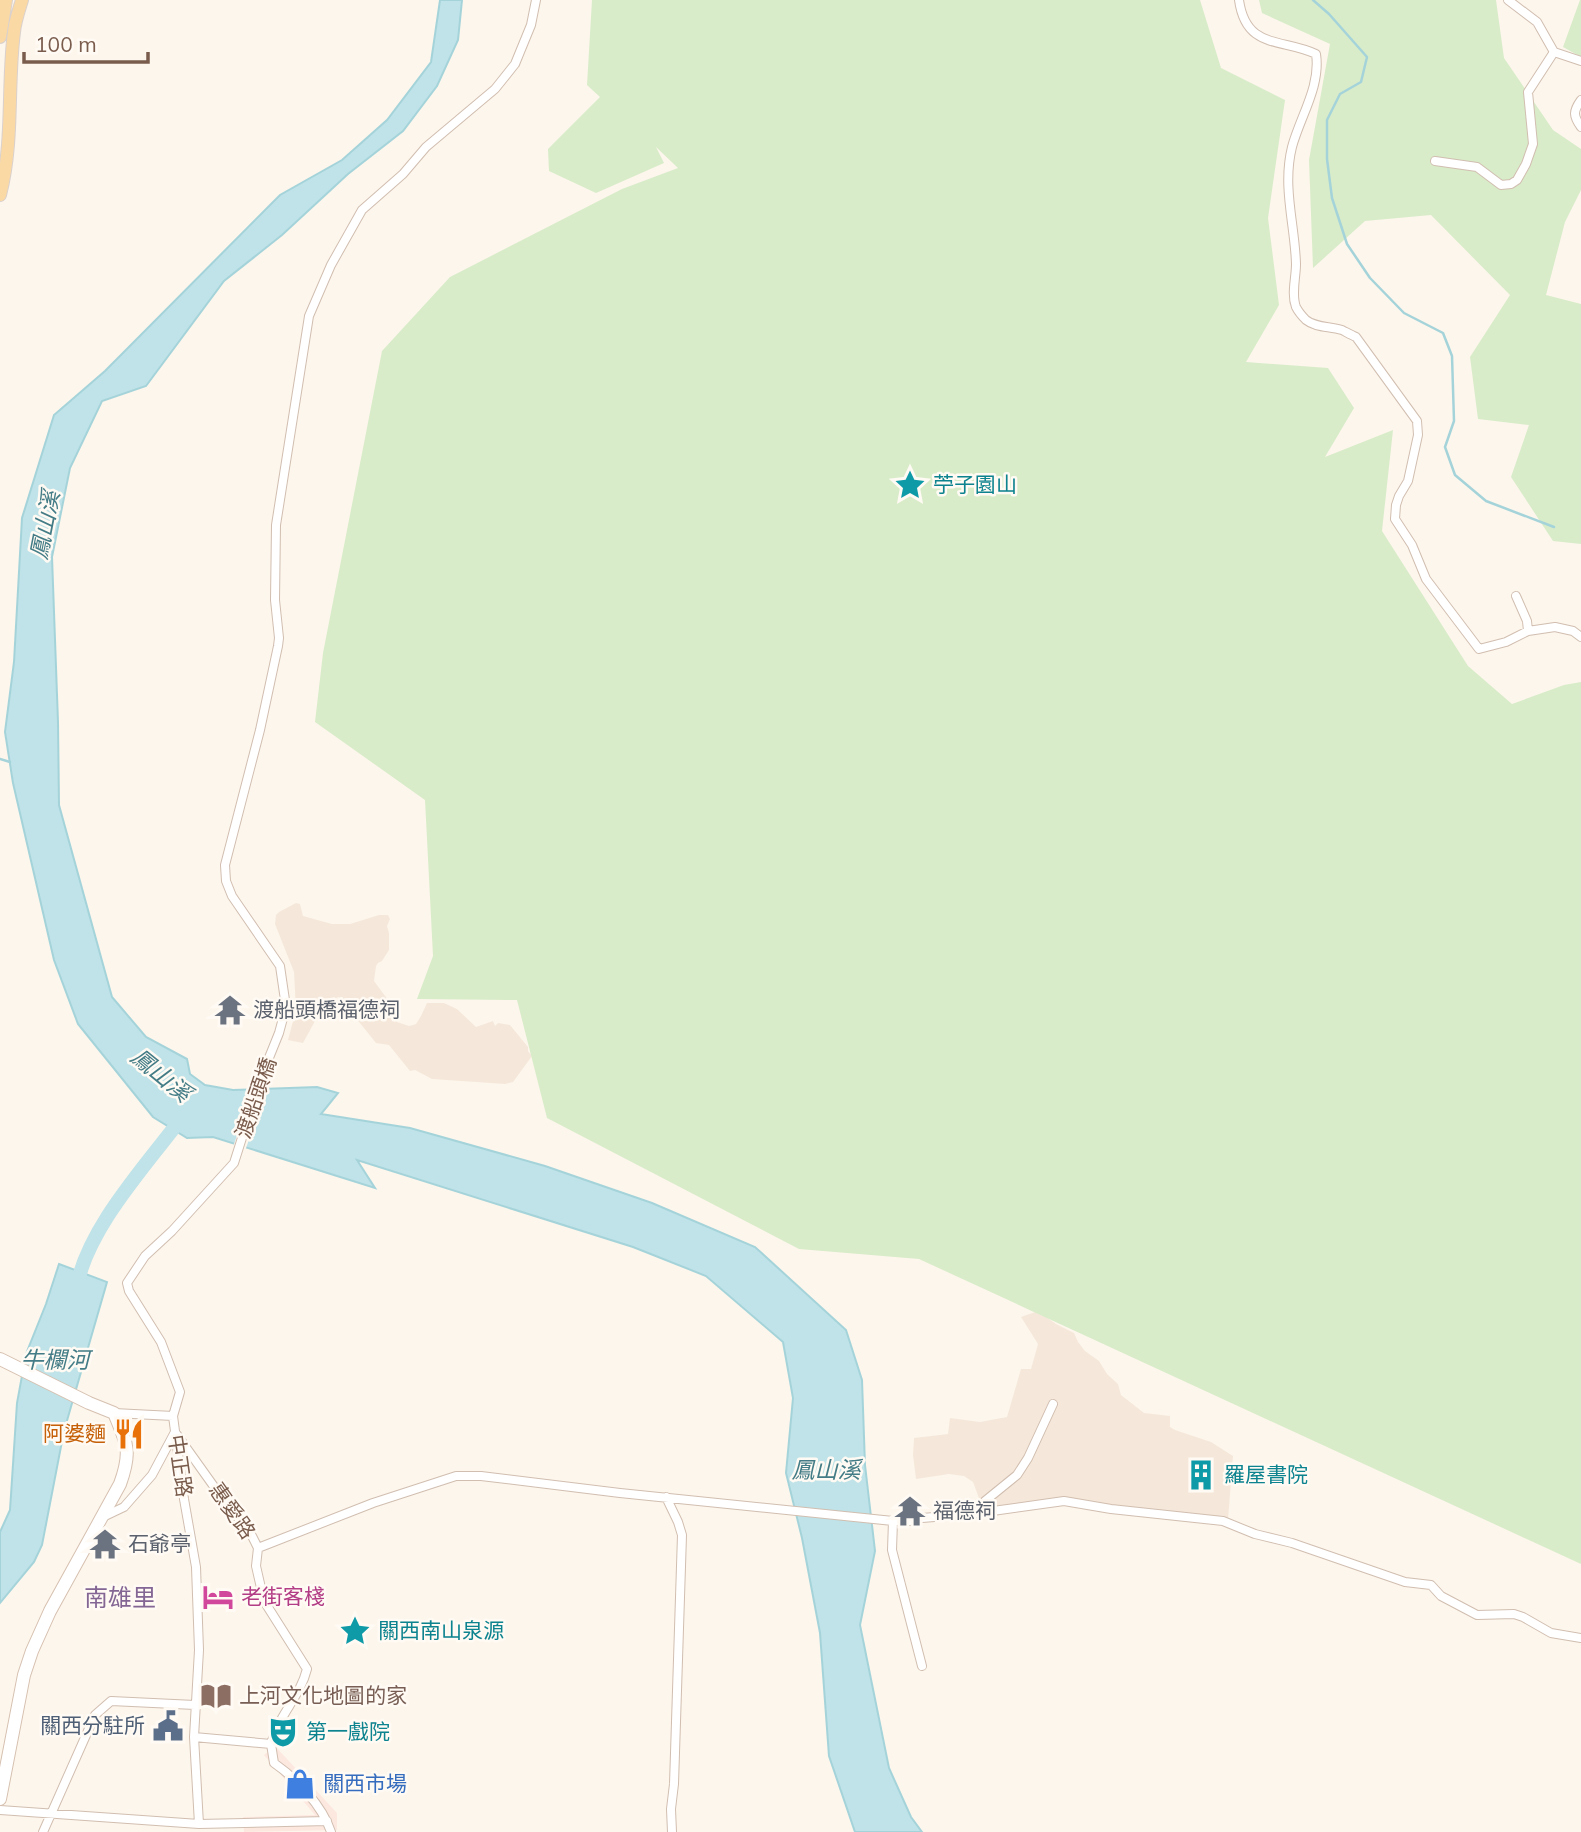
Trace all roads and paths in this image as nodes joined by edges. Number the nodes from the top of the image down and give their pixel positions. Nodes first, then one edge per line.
1 (6, 0) edge
2 (22, 0) edge
3 (536, 0) edge
4 (1239, 0) edge
5 (1508, 0) edge
6 (0, 37) edge
7 (1554, 52) junction
8 (1581, 61) edge
9 (5, 82) edge
10 (1581, 100) edge
11 (1581, 127) edge
12 (1435, 161) dead end
13 (0, 195) edge
14 (1517, 596) dead end
15 (1528, 631) junction
16 (1581, 637) edge
17 (234, 1163) joint
18 (0, 1359) edge
19 (1053, 1404) dead end
20 (114, 1413) junction
21 (173, 1416) junction
22 (175, 1432) junction
23 (666, 1497) junction
24 (977, 1513) junction
25 (100, 1519) junction
26 (893, 1521) junction
27 (258, 1548) junction
28 (1581, 1638) edge
29 (922, 1666) dead end
30 (195, 1704) junction
31 (194, 1737) junction
32 (271, 1744) junction
33 (0, 1799) edge
34 (0, 1810) edge
35 (51, 1814) junction
36 (327, 1821) junction
37 (199, 1824) junction
38 (236, 1828) edge
39 (43, 1832) edge
40 (331, 1832) edge
41 (672, 1832) edge

1 - 6 main road
2 - 9 main road
3 - 17 street, 渡船頭橋
4 - 15 street
5 - 7 street
7 - 8 street
7 - 12 street
9 - 13 main road
10 - 11 street
14 - 15 street
15 - 16 street
17 - 21 street, 中正路
18 - 20 main road
19 - 24 street
20 - 21 street
20 - 25 main road
21 - 22 street, 中正路
22 - 25 street
22 - 27 street, 惠愛路
22 - 30 street, 中正路
23 - 26 street
23 - 27 street
23 - 41 street
24 - 26 street
24 - 28 street
25 - 33 main road
26 - 29 street
27 - 32 street, 惠愛路
30 - 31 street, 中正路
30 - 35 street
31 - 32 street
31 - 37 street, 中正路
32 - 36 street
34 - 35 street
35 - 37 street
35 - 39 street
36 - 38 street
36 - 40 street
37 - 38 street

